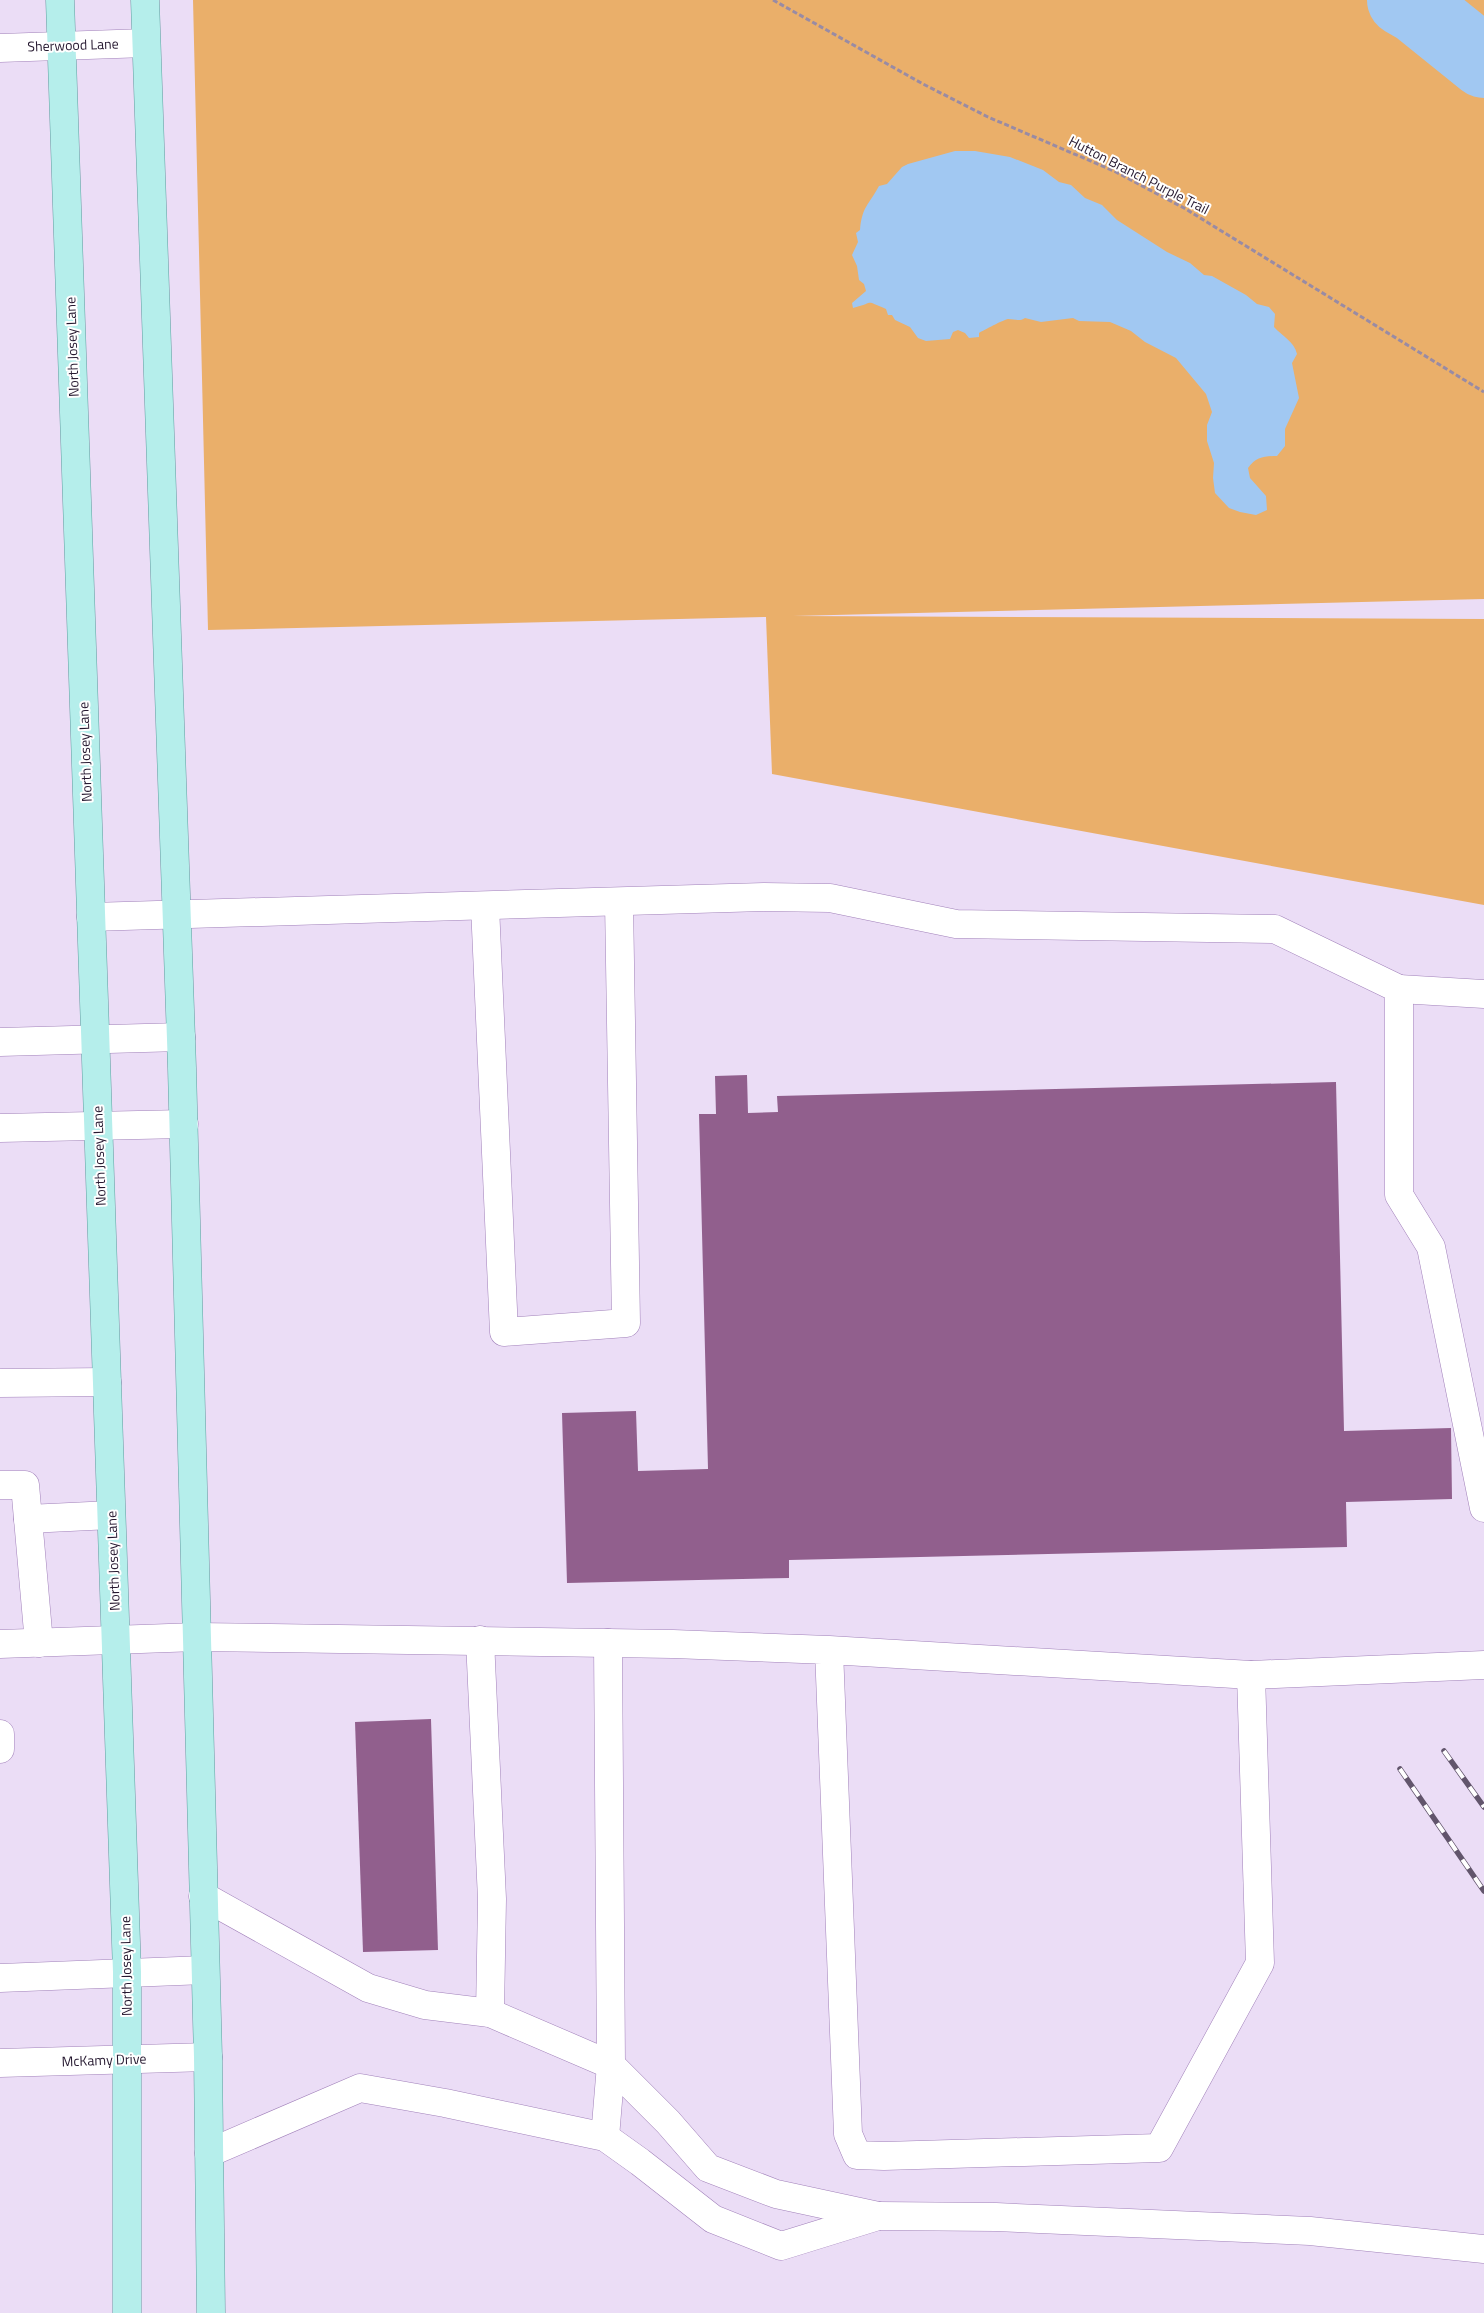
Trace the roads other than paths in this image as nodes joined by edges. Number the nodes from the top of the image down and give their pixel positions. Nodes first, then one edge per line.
1 (60, 0) edge
2 (146, 0) edge
3 (146, 43) junction
4 (62, 46) junction
5 (0, 48) edge
6 (619, 902) junction
7 (484, 906) junction
8 (177, 916) junction
9 (91, 917) junction
10 (1399, 989) junction
11 (1484, 994) edge
12 (181, 1037) junction
13 (95, 1040) junction
14 (0, 1042) edge
15 (184, 1124) junction
16 (98, 1126) junction
17 (0, 1128) edge
18 (106, 1382) junction
19 (0, 1383) edge
20 (0, 1485) edge
21 (1484, 1508) edge
22 (111, 1515) junction
23 (28, 1519) junction
24 (196, 1637) junction
25 (116, 1640) junction
26 (480, 1640) junction
27 (38, 1643) junction
28 (608, 1643) junction
29 (0, 1644) edge
30 (829, 1650) junction
31 (1484, 1665) edge
32 (1251, 1675) junction
33 (0, 1734) edge
34 (0, 1749) edge
35 (203, 1896) junction
36 (205, 1970) junction
37 (127, 1972) junction
38 (0, 1978) edge
39 (490, 2013) junction
40 (208, 2056) junction
41 (127, 2060) junction
42 (0, 2063) edge
43 (611, 2064) junction
44 (605, 2137) junction
45 (209, 2153) junction
46 (878, 2216) junction
47 (1484, 2250) edge
48 (127, 2313) edge
49 (211, 2313) edge

1 - 4 main road, North Josey Lane
2 - 3 main road
3 - 4 street, Sherwood Lane
3 - 8 main road
4 - 5 street, Sherwood Lane
4 - 9 main road, North Josey Lane
6 - 7 street
6 - 7 street
6 - 10 street
7 - 8 street
8 - 9 street
8 - 12 main road
9 - 13 main road, North Josey Lane
10 - 11 street
10 - 21 street
12 - 13 street
12 - 15 main road
13 - 14 street
13 - 16 main road, North Josey Lane
15 - 16 street
15 - 24 main road
16 - 17 street
16 - 18 main road, North Josey Lane
18 - 19 street
18 - 22 main road, North Josey Lane
20 - 23 street
22 - 23 street
22 - 25 main road, North Josey Lane
23 - 27 street
24 - 25 street
24 - 26 street
24 - 35 main road
25 - 27 street
25 - 37 main road, North Josey Lane
26 - 28 street
26 - 39 street
27 - 29 street
28 - 30 street
28 - 43 street
30 - 32 street
30 - 32 street
31 - 32 street
33 - 34 street
35 - 36 main road
35 - 39 street
36 - 37 street
36 - 40 main road
37 - 38 street
37 - 41 main road, North Josey Lane
39 - 43 street
40 - 41 street, McKamy Drive
40 - 45 main road
41 - 42 street, McKamy Drive
41 - 48 main road, North Josey Lane
43 - 44 street
43 - 46 street
44 - 45 street
44 - 46 street
45 - 49 main road
46 - 47 street

